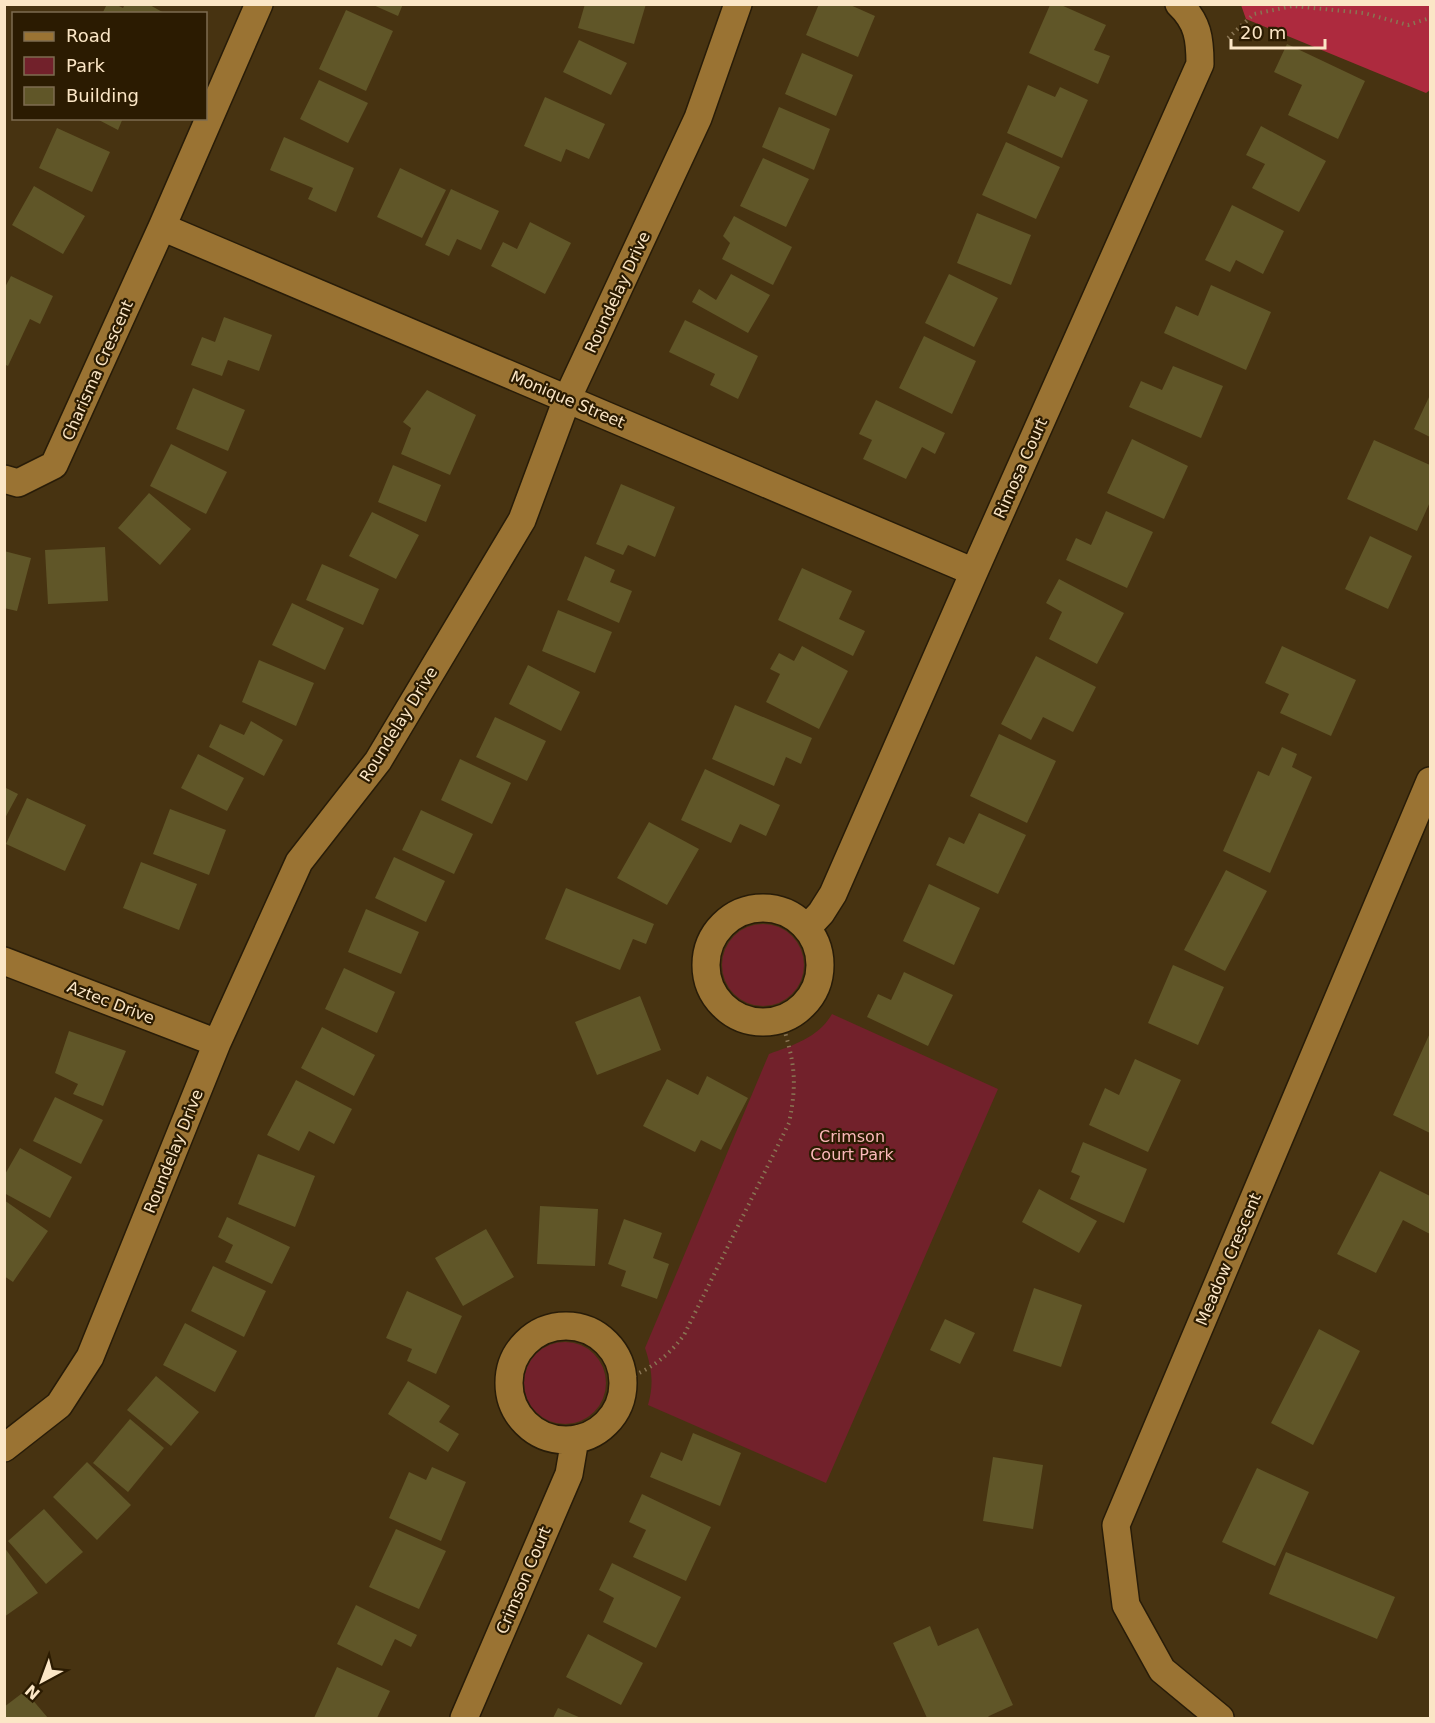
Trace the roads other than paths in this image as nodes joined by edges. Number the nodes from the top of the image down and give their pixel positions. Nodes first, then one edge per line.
1 (260, 4) edge
2 (738, 4) edge
3 (1179, 4) edge
4 (162, 226) junction
5 (567, 399) junction
6 (4, 479) edge
7 (974, 572) junction
8 (1431, 781) edge
9 (807, 928) junction
10 (4, 961) edge
11 (217, 1043) junction
12 (575, 1439) junction
13 (4, 1448) edge
14 (464, 1719) edge
15 (1220, 1719) edge

1 - 4 street
2 - 5 street, Roundelay Drive
3 - 7 street, Rimosa Court
4 - 5 street, Monique Street
4 - 6 street, Charisma Crescent
5 - 7 street, Monique Street
5 - 11 street, Roundelay Drive
7 - 9 street, Rimosa Court
8 - 15 street, Meadow Crescent
9 - 9 street
10 - 11 street, Aztec Drive
11 - 13 street, Roundelay Drive
12 - 12 street
12 - 14 street, Crimson Court

